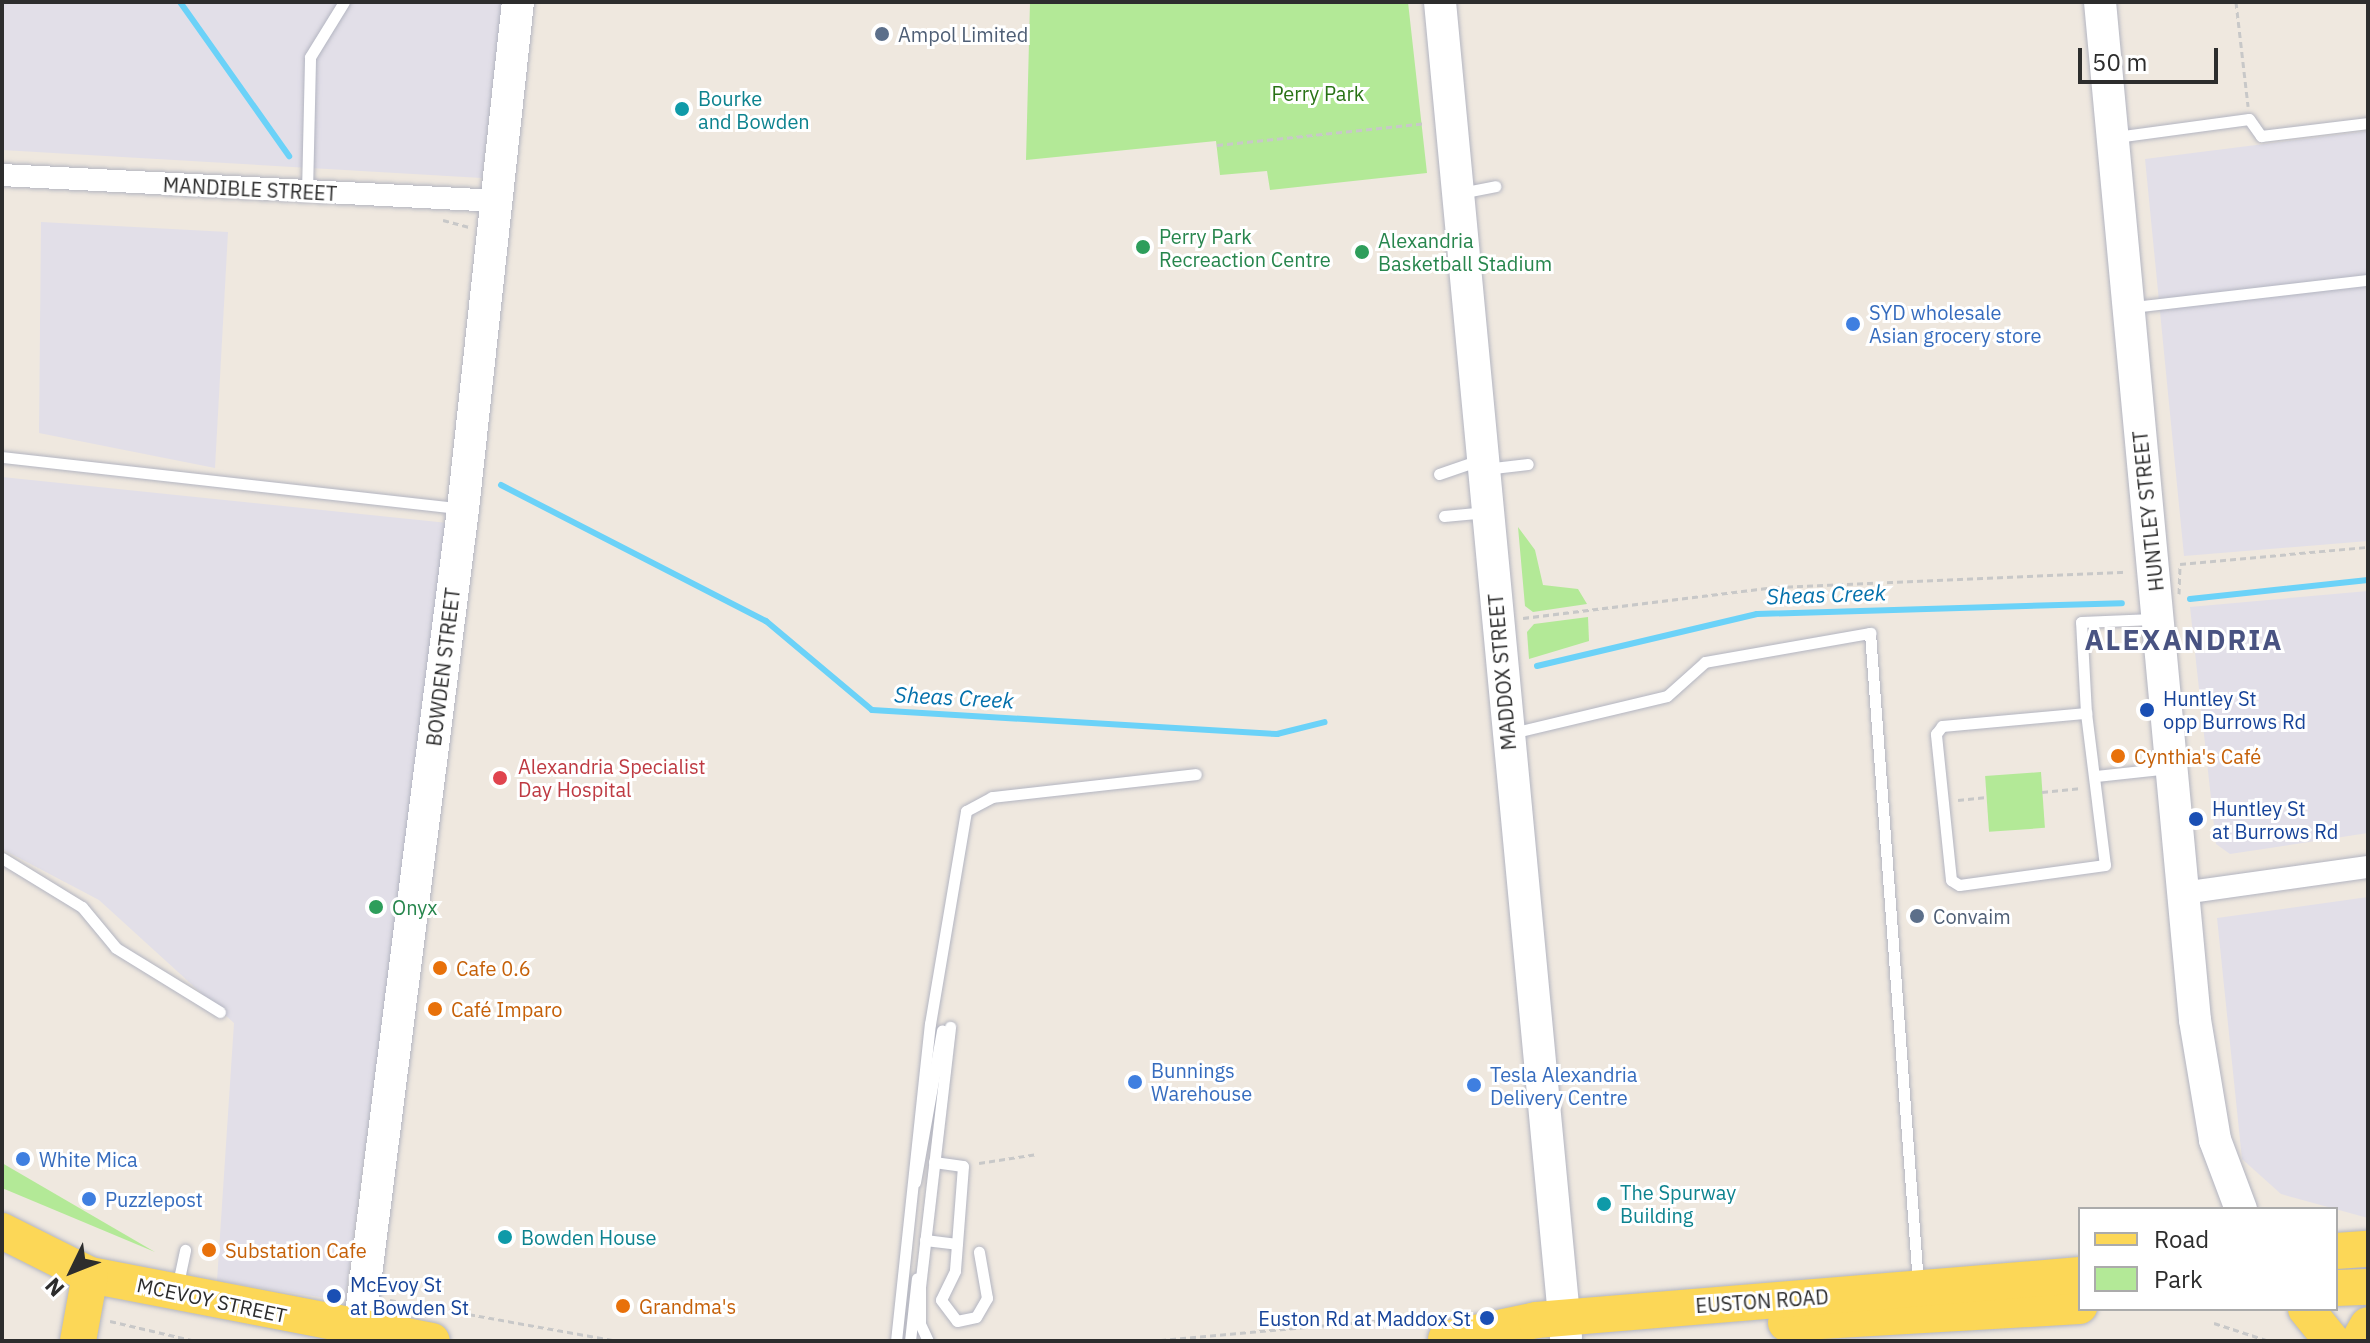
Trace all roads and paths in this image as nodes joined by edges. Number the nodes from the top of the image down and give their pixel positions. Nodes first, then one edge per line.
1 (344, 2) edge
2 (518, 2) edge
3 (1440, 2) edge
4 (2098, 2) edge
5 (2236, 2) edge
6 (2087, 3) edge
7 (2249, 119) junction
8 (1425, 123) dead end
9 (2368, 123) edge
10 (2112, 138) junction
11 (1217, 145) dead end
12 (2, 175) edge
13 (1495, 186) dead end
14 (307, 192) junction
15 (1460, 193) junction
16 (498, 201) junction
17 (2368, 280) edge
18 (2128, 307) junction
19 (2, 457) edge
20 (1483, 464) junction
21 (1528, 464) dead end
22 (1439, 474) dead end
23 (463, 509) junction
24 (1488, 511) junction
25 (1444, 516) dead end
26 (2368, 547) edge
27 (2127, 571) dead end
28 (2184, 593) dead end
29 (2158, 618) junction
30 (1500, 622) junction
31 (2086, 713) junction
32 (1508, 733) junction
33 (2171, 768) junction
34 (1196, 774) dead end
35 (2097, 782) junction
36 (2042, 792) dead end
37 (1987, 797) dead end
38 (1942, 801) junction
39 (2, 858) edge
40 (2368, 867) edge
41 (2183, 893) junction
42 (220, 1012) dead end
43 (2195, 1020) junction
44 (934, 1162) junction
45 (909, 1197) junction
46 (2217, 1207) edge
47 (2240, 1207) edge
48 (2, 1231) edge
49 (925, 1240) junction
50 (957, 1244) junction
51 (2368, 1249) edge
52 (185, 1250) dead end
53 (2338, 1251) edge
54 (979, 1252) dead end
55 (922, 1267) junction
56 (90, 1275) junction
57 (2078, 1275) edge
58 (2368, 1287) edge
59 (2338, 1288) edge
60 (1919, 1289) junction
61 (176, 1292) junction
62 (390, 1300) dead end
63 (2078, 1306) edge
64 (2280, 1311) edge
65 (2308, 1311) edge
66 (112, 1312) dead end
67 (2214, 1323) dead end
68 (2368, 1325) edge
69 (359, 1330) junction
70 (1566, 1332) edge
71 (1444, 1334) edge
72 (78, 1341) edge
73 (196, 1341) edge
74 (432, 1341) edge
75 (619, 1341) edge
76 (896, 1341) edge
77 (910, 1341) edge
78 (928, 1341) edge
79 (1150, 1341) edge
80 (1523, 1341) edge
81 (2269, 1341) edge
82 (2301, 1341) edge
83 (2332, 1341) edge
84 (2359, 1341) edge

1 - 14 lane
2 - 16 street, BOWDEN STREET
3 - 15 street, MADDOX STREET
4 - 6 lane
4 - 10 street, HUNTLEY STREET
5 - 7 path
7 - 9 lane
7 - 10 lane
8 - 11 path
10 - 18 street, HUNTLEY STREET
12 - 14 street, MANDIBLE STREET
13 - 15 lane
14 - 16 street, MANDIBLE STREET
15 - 20 street, MADDOX STREET
16 - 23 street, BOWDEN STREET
17 - 18 lane
18 - 29 street, HUNTLEY STREET
19 - 23 lane
20 - 21 lane
20 - 22 lane
20 - 24 street, MADDOX STREET
23 - 69 street, BOWDEN STREET
24 - 25 lane
24 - 30 street, MADDOX STREET
26 - 28 path
27 - 30 path
29 - 31 lane
29 - 33 street, HUNTLEY STREET
30 - 32 street, MADDOX STREET
31 - 35 lane
31 - 38 lane
32 - 60 lane
32 - 70 street, MADDOX STREET
33 - 35 lane
33 - 41 street, HUNTLEY STREET
34 - 45 lane
35 - 36 path
35 - 38 lane
37 - 38 path
39 - 42 lane
40 - 41 street
41 - 43 street, HUNTLEY STREET
43 - 46 street, HUNTLEY STREET
43 - 47 street, HUNTLEY STREET
44 - 45 lane
44 - 49 lane
44 - 50 lane
45 - 76 lane
48 - 56 main road, MCEVOY STREET
49 - 50 lane
49 - 55 lane
50 - 54 lane
51 - 53 main road
52 - 61 lane
55 - 77 lane
55 - 78 lane
56 - 61 main road, MCEVOY STREET
56 - 72 main road
57 - 60 main road, EUSTON ROAD
58 - 59 main road
60 - 70 main road, EUSTON ROAD
61 - 69 main road, MCEVOY STREET
62 - 75 path
63 - 70 main road, EUSTON ROAD
64 - 82 main road
65 - 83 main road
66 - 73 path
67 - 81 path
68 - 84 main road
69 - 74 main road, MCEVOY STREET
70 - 71 main road, EUSTON ROAD
70 - 80 main road, EUSTON ROAD
71 - 79 path

